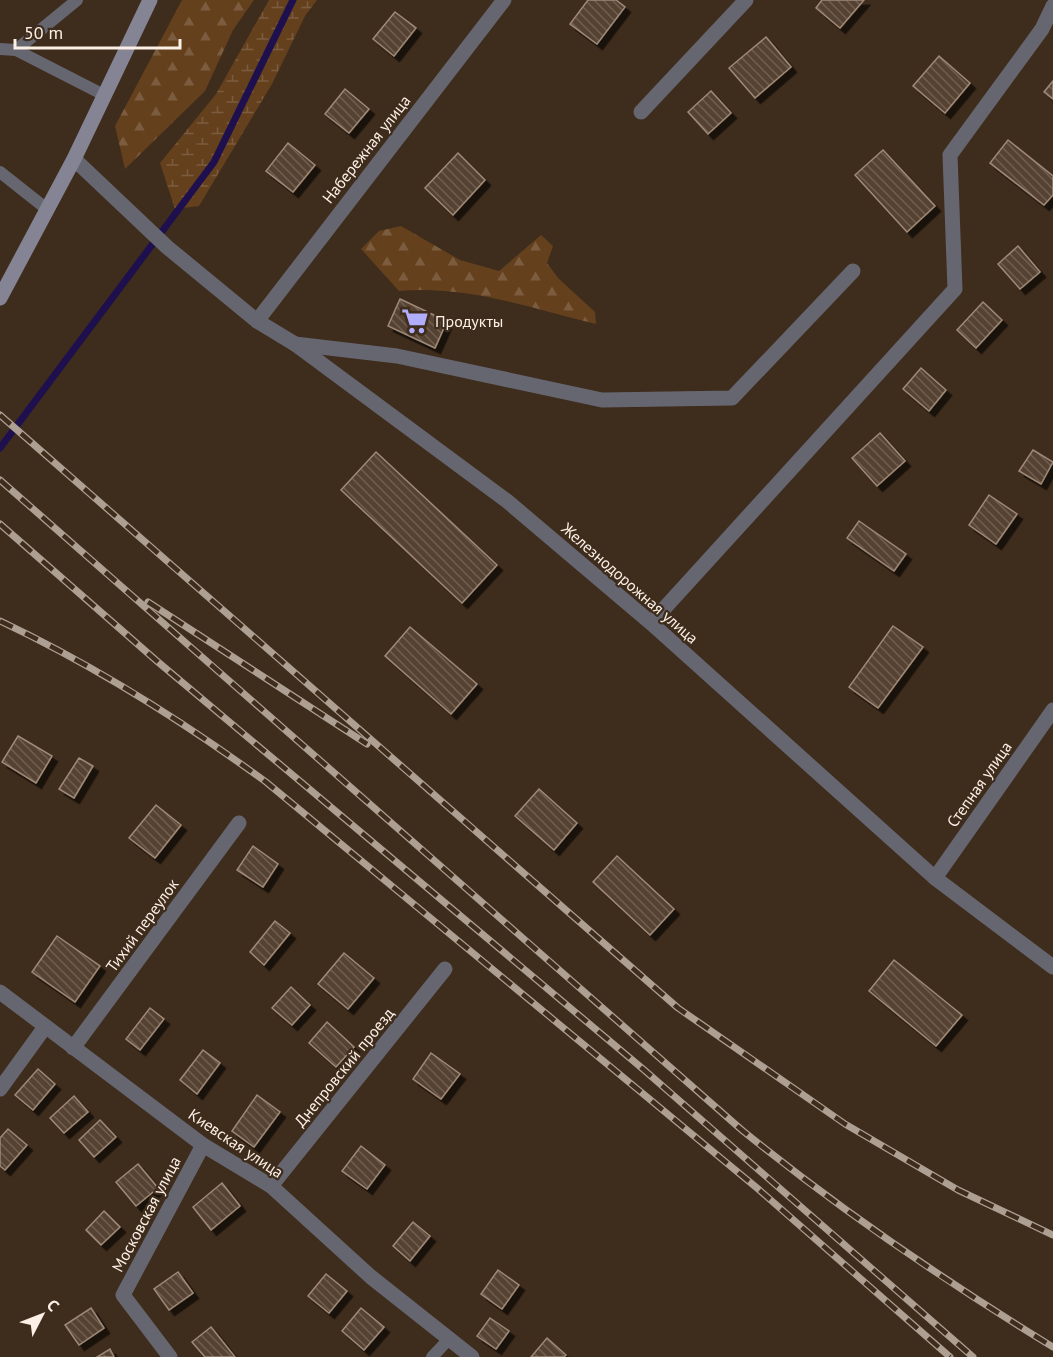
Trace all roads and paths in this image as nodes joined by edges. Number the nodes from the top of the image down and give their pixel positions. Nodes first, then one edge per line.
1 (77, 0) edge
2 (150, 0) edge
3 (504, 0) edge
4 (746, 0) edge
5 (1049, 5) edge
6 (0, 49) edge
7 (16, 50) junction
8 (104, 95) junction
9 (641, 112) dead end
10 (74, 159) junction
11 (0, 172) edge
12 (48, 210) junction
13 (853, 271) dead end
14 (0, 298) edge
15 (257, 321) junction
16 (295, 345) junction
17 (651, 623) junction
18 (1053, 710) edge
19 (239, 823) dead end
20 (935, 878) junction
21 (1053, 967) edge
22 (445, 969) dead end
23 (0, 992) edge
24 (45, 1027) junction
25 (73, 1048) junction
26 (0, 1089) edge
27 (203, 1145) junction
28 (271, 1186) junction
29 (449, 1339) junction
30 (170, 1357) edge
31 (432, 1357) edge
32 (472, 1357) edge

1 - 7 lane
2 - 8 main road
3 - 15 street, Набережная улица
4 - 9 street
5 - 17 street
6 - 7 lane
7 - 8 lane
8 - 10 main road
10 - 12 main road
10 - 15 street, Железнодорожная улица
11 - 12 lane
12 - 14 main road
13 - 16 street
15 - 16 street, Железнодорожная улица
16 - 17 street, Железнодорожная улица
17 - 20 street, Железнодорожная улица
18 - 20 street, Степная улица
19 - 25 street, Тихий переулок
20 - 21 street, Железнодорожная улица
22 - 28 street, Днепровский проезд
23 - 24 street, Киевская улица
24 - 25 street, Киевская улица
24 - 26 street
25 - 27 street, Киевская улица
27 - 28 street, Киевская улица
27 - 30 street, Московская улица
28 - 29 street, Киевская улица
29 - 31 lane
29 - 32 street, Киевская улица

